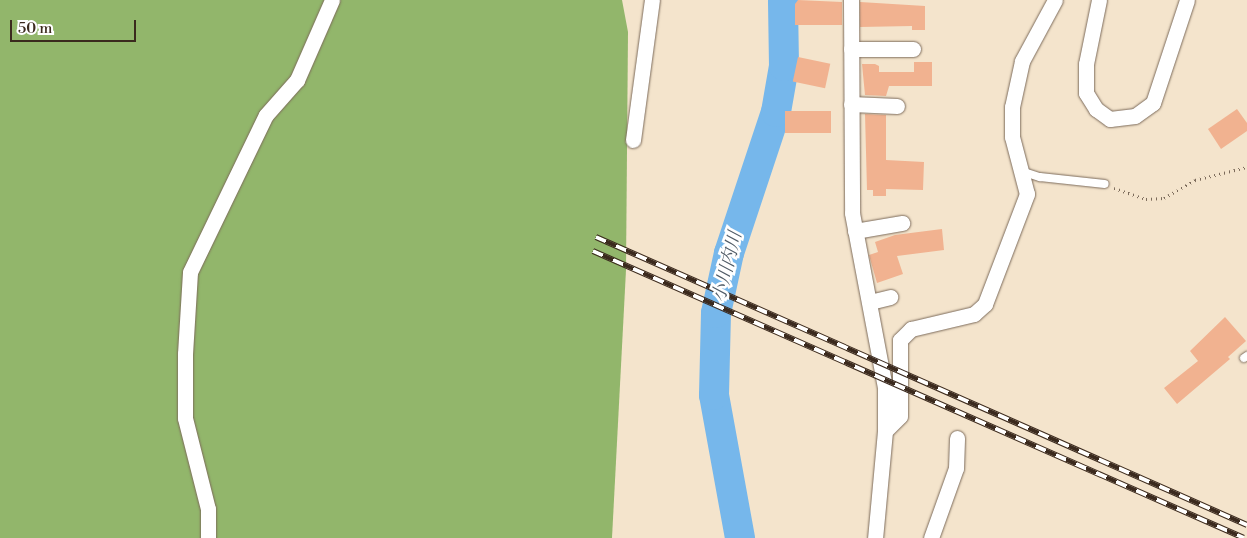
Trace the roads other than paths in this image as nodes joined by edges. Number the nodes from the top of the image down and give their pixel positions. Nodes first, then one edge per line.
1 (332, 0) edge
2 (652, 0) edge
3 (851, 0) edge
4 (1055, 0) edge
5 (1099, 0) edge
6 (1187, 0) edge
7 (851, 49) junction
8 (913, 49) dead end
9 (851, 104) junction
10 (898, 106) dead end
11 (634, 140) dead end
12 (1021, 171) junction
13 (1105, 184) road end
14 (902, 223) dead end
15 (855, 231) junction
16 (890, 297) dead end
17 (870, 302) junction
18 (885, 431) junction
19 (957, 438) dead end
20 (208, 538) edge
21 (875, 538) edge
22 (931, 538) edge

1 - 20 street
2 - 11 street
3 - 7 street
4 - 12 street
5 - 6 street
7 - 8 street
7 - 9 street
9 - 10 street
9 - 15 street
12 - 13 lane
12 - 18 street
14 - 15 street
15 - 17 street
16 - 17 street
17 - 18 street
18 - 21 street
19 - 22 street

